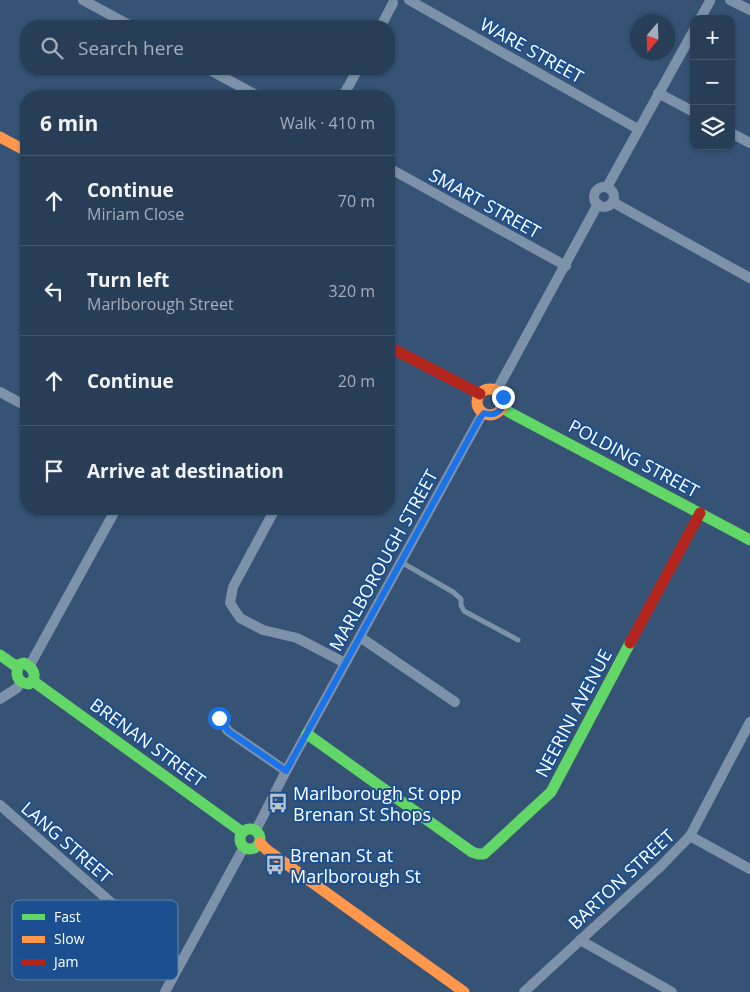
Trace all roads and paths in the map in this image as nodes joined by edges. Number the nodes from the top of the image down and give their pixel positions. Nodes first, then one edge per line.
1 (83, 0) edge
2 (409, 0) edge
3 (713, 0) edge
4 (730, 0) edge
5 (392, 2) edge
6 (750, 10) edge
7 (703, 15) edge
8 (120, 20) edge
9 (383, 20) edge
10 (690, 37) edge
11 (219, 75) edge
12 (355, 75) edge
13 (247, 90) edge
14 (346, 90) edge
15 (658, 93) junction
16 (690, 110) edge
17 (638, 129) junction
18 (735, 135) edge
19 (0, 137) edge
20 (750, 143) edge
21 (20, 148) edge
22 (395, 171) edge
23 (606, 187) junction
24 (613, 201) junction
25 (598, 204) junction
26 (566, 266) junction
27 (750, 278) edge
28 (395, 350) edge
29 (497, 390) junction
30 (0, 392) edge
31 (480, 394) junction
32 (20, 403) edge
33 (502, 407) junction
34 (484, 413) junction
35 (700, 513) junction
36 (113, 515) edge
37 (272, 515) edge
38 (750, 540) edge
39 (401, 562) junction
40 (360, 637) junction
41 (518, 640) dead end
42 (0, 655) edge
43 (345, 663) junction
44 (30, 665) junction
45 (17, 668) junction
46 (33, 681) junction
47 (20, 683) junction
48 (0, 699) edge
49 (455, 702) dead end
50 (219, 718) dead end
51 (750, 722) edge
52 (307, 734) junction
53 (286, 771) junction
54 (0, 805) edge
55 (256, 830) junction
56 (242, 832) junction
57 (690, 836) junction
58 (260, 843) junction
59 (244, 847) junction
60 (750, 869) edge
61 (108, 900) edge
62 (580, 940) junction
63 (180, 963) joint
64 (178, 967) edge
65 (171, 980) edge
66 (165, 992) edge
67 (464, 992) edge
68 (524, 992) edge
69 (672, 992) edge

1 - 8 street
2 - 5 street
2 - 17 street, WARE STREET
3 - 7 street
4 - 6 street
5 - 9 street
10 - 15 street
11 - 13 street
12 - 14 street
15 - 16 street
15 - 17 street
17 - 23 street
18 - 20 street
19 - 21 street
22 - 26 street, SMART STREET
23 - 24 street
23 - 25 street
24 - 25 street
24 - 27 street
25 - 26 street
26 - 29 street
28 - 31 street
29 - 31 street
29 - 33 street
30 - 32 street
31 - 34 street
33 - 34 street
33 - 35 street, POLDING STREET
34 - 39 street, MARLBOROUGH STREET
35 - 38 street, POLDING STREET
35 - 52 street, NEERINI AVENUE
36 - 44 street
37 - 43 street
39 - 40 street, MARLBOROUGH STREET
39 - 41 lane
40 - 43 street, MARLBOROUGH STREET
40 - 49 street
42 - 45 street
43 - 52 street, MARLBOROUGH STREET
44 - 45 street
44 - 46 street
45 - 47 street
46 - 47 street
46 - 56 street, BRENAN STREET
47 - 48 street
50 - 53 street
51 - 57 street, BARTON STREET
52 - 53 street, MARLBOROUGH STREET
53 - 55 street, MARLBOROUGH STREET
54 - 61 street, LANG STREET
55 - 56 street
55 - 58 street
56 - 59 street
57 - 60 street
57 - 62 street, BARTON STREET
58 - 59 street
58 - 67 street
59 - 63 street
62 - 68 street, BARTON STREET
62 - 69 street
63 - 64 street
65 - 66 street

